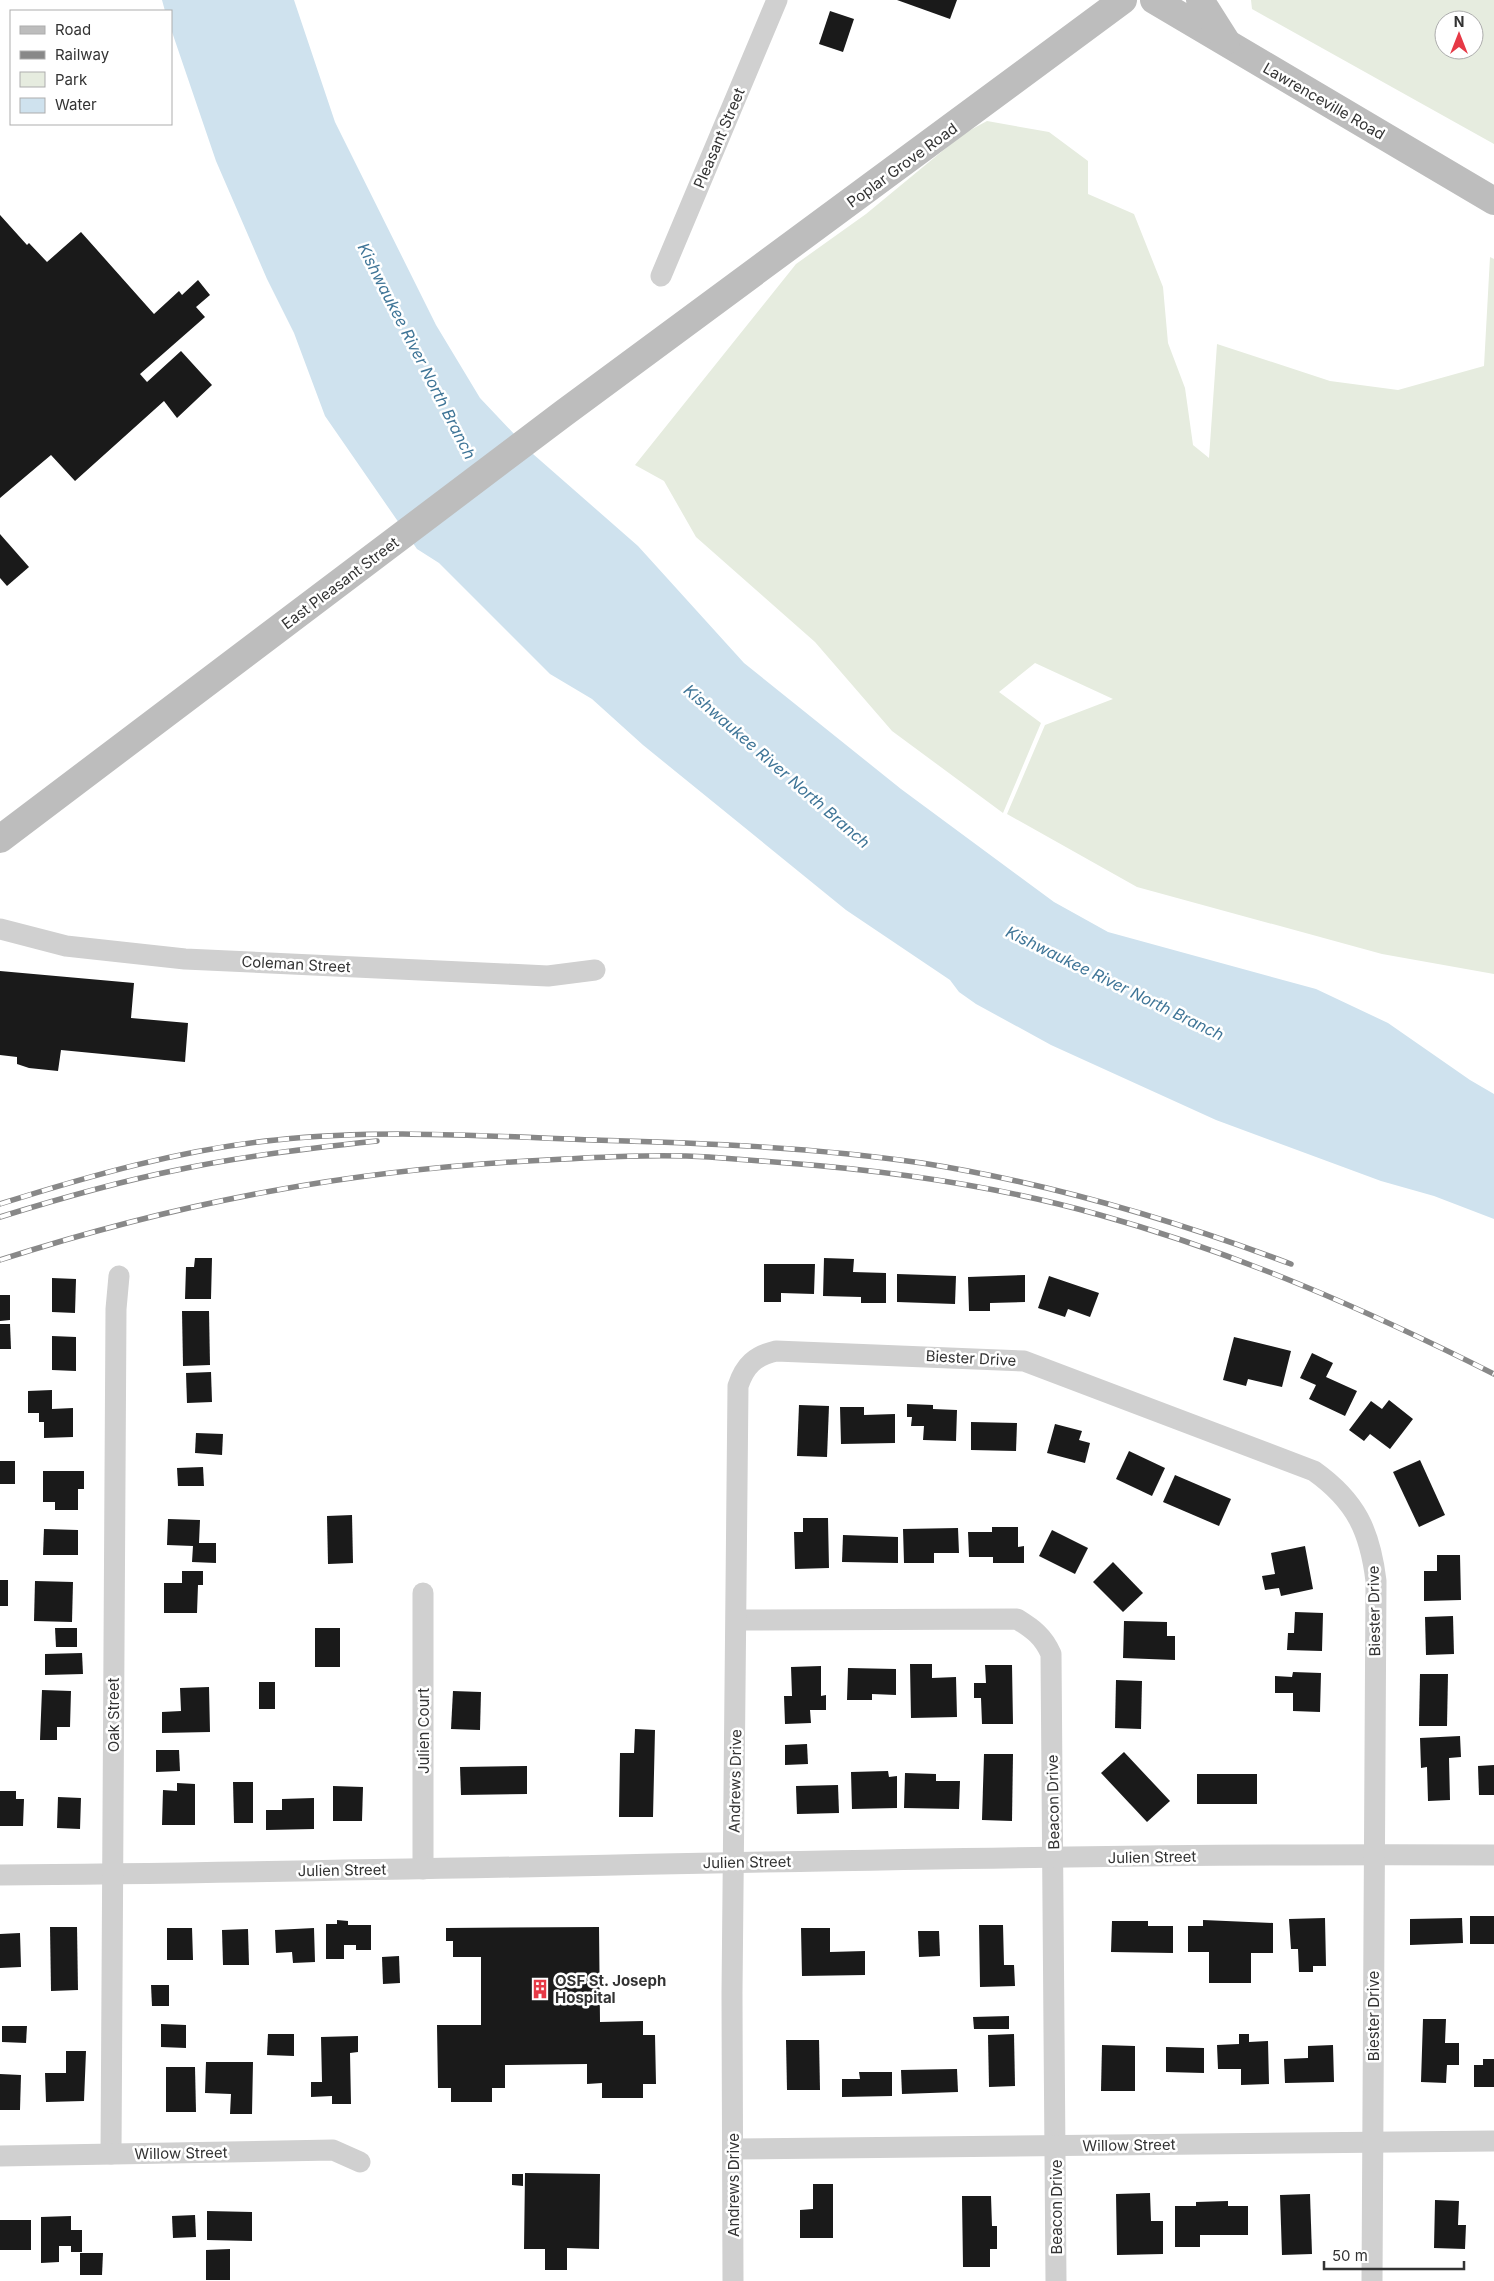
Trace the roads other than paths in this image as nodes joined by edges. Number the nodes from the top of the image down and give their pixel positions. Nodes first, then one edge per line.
1 (777, 0) edge
2 (1123, 0) edge
3 (1154, 0) edge
4 (1200, 0) edge
5 (1228, 44) junction
6 (1494, 201) edge
7 (662, 276) dead end
8 (681, 329) joint
9 (0, 839) edge
10 (0, 929) edge
11 (595, 970) dead end
12 (119, 1276) dead end
13 (743, 1371) joint
14 (423, 1593) dead end
15 (737, 1620) junction
16 (1374, 1854) junction
17 (1494, 1855) edge
18 (1054, 1858) junction
19 (734, 1862) junction
20 (423, 1869) junction
21 (112, 1874) junction
22 (0, 1875) edge
23 (1494, 2141) edge
24 (1372, 2142) junction
25 (1056, 2146) junction
26 (734, 2149) junction
27 (111, 2154) junction
28 (0, 2156) edge
29 (360, 2162) dead end
30 (733, 2281) edge
31 (1056, 2281) edge
32 (1372, 2281) edge

1 - 7 street, Pleasant Street
2 - 8 main road, Poplar Grove Road
3 - 5 main road, Lawrenceville Road
4 - 5 main road
5 - 6 main road, Lawrenceville Road
8 - 9 main road, East Pleasant Street
10 - 11 street, Coleman Street
12 - 21 street, Oak Street
13 - 15 street, Andrews Drive
13 - 16 street, Biester Drive
14 - 20 street, Julien Court
15 - 18 street, Beacon Drive
15 - 19 street, Andrews Drive
16 - 17 street, Julien Street
16 - 18 street, Julien Street
16 - 24 street, Biester Drive
18 - 19 street, Julien Street
18 - 25 street, Beacon Drive
19 - 20 street, Julien Street
19 - 26 street, Andrews Drive
20 - 21 street, Julien Street
21 - 22 street, Julien Street
21 - 27 street, Oak Street
23 - 24 street, Willow Street
24 - 25 street, Willow Street
24 - 32 street, Biester Drive
25 - 26 street, Willow Street
25 - 31 street, Beacon Drive
26 - 30 street, Andrews Drive
27 - 28 street, Willow Street
27 - 29 street, Willow Street

